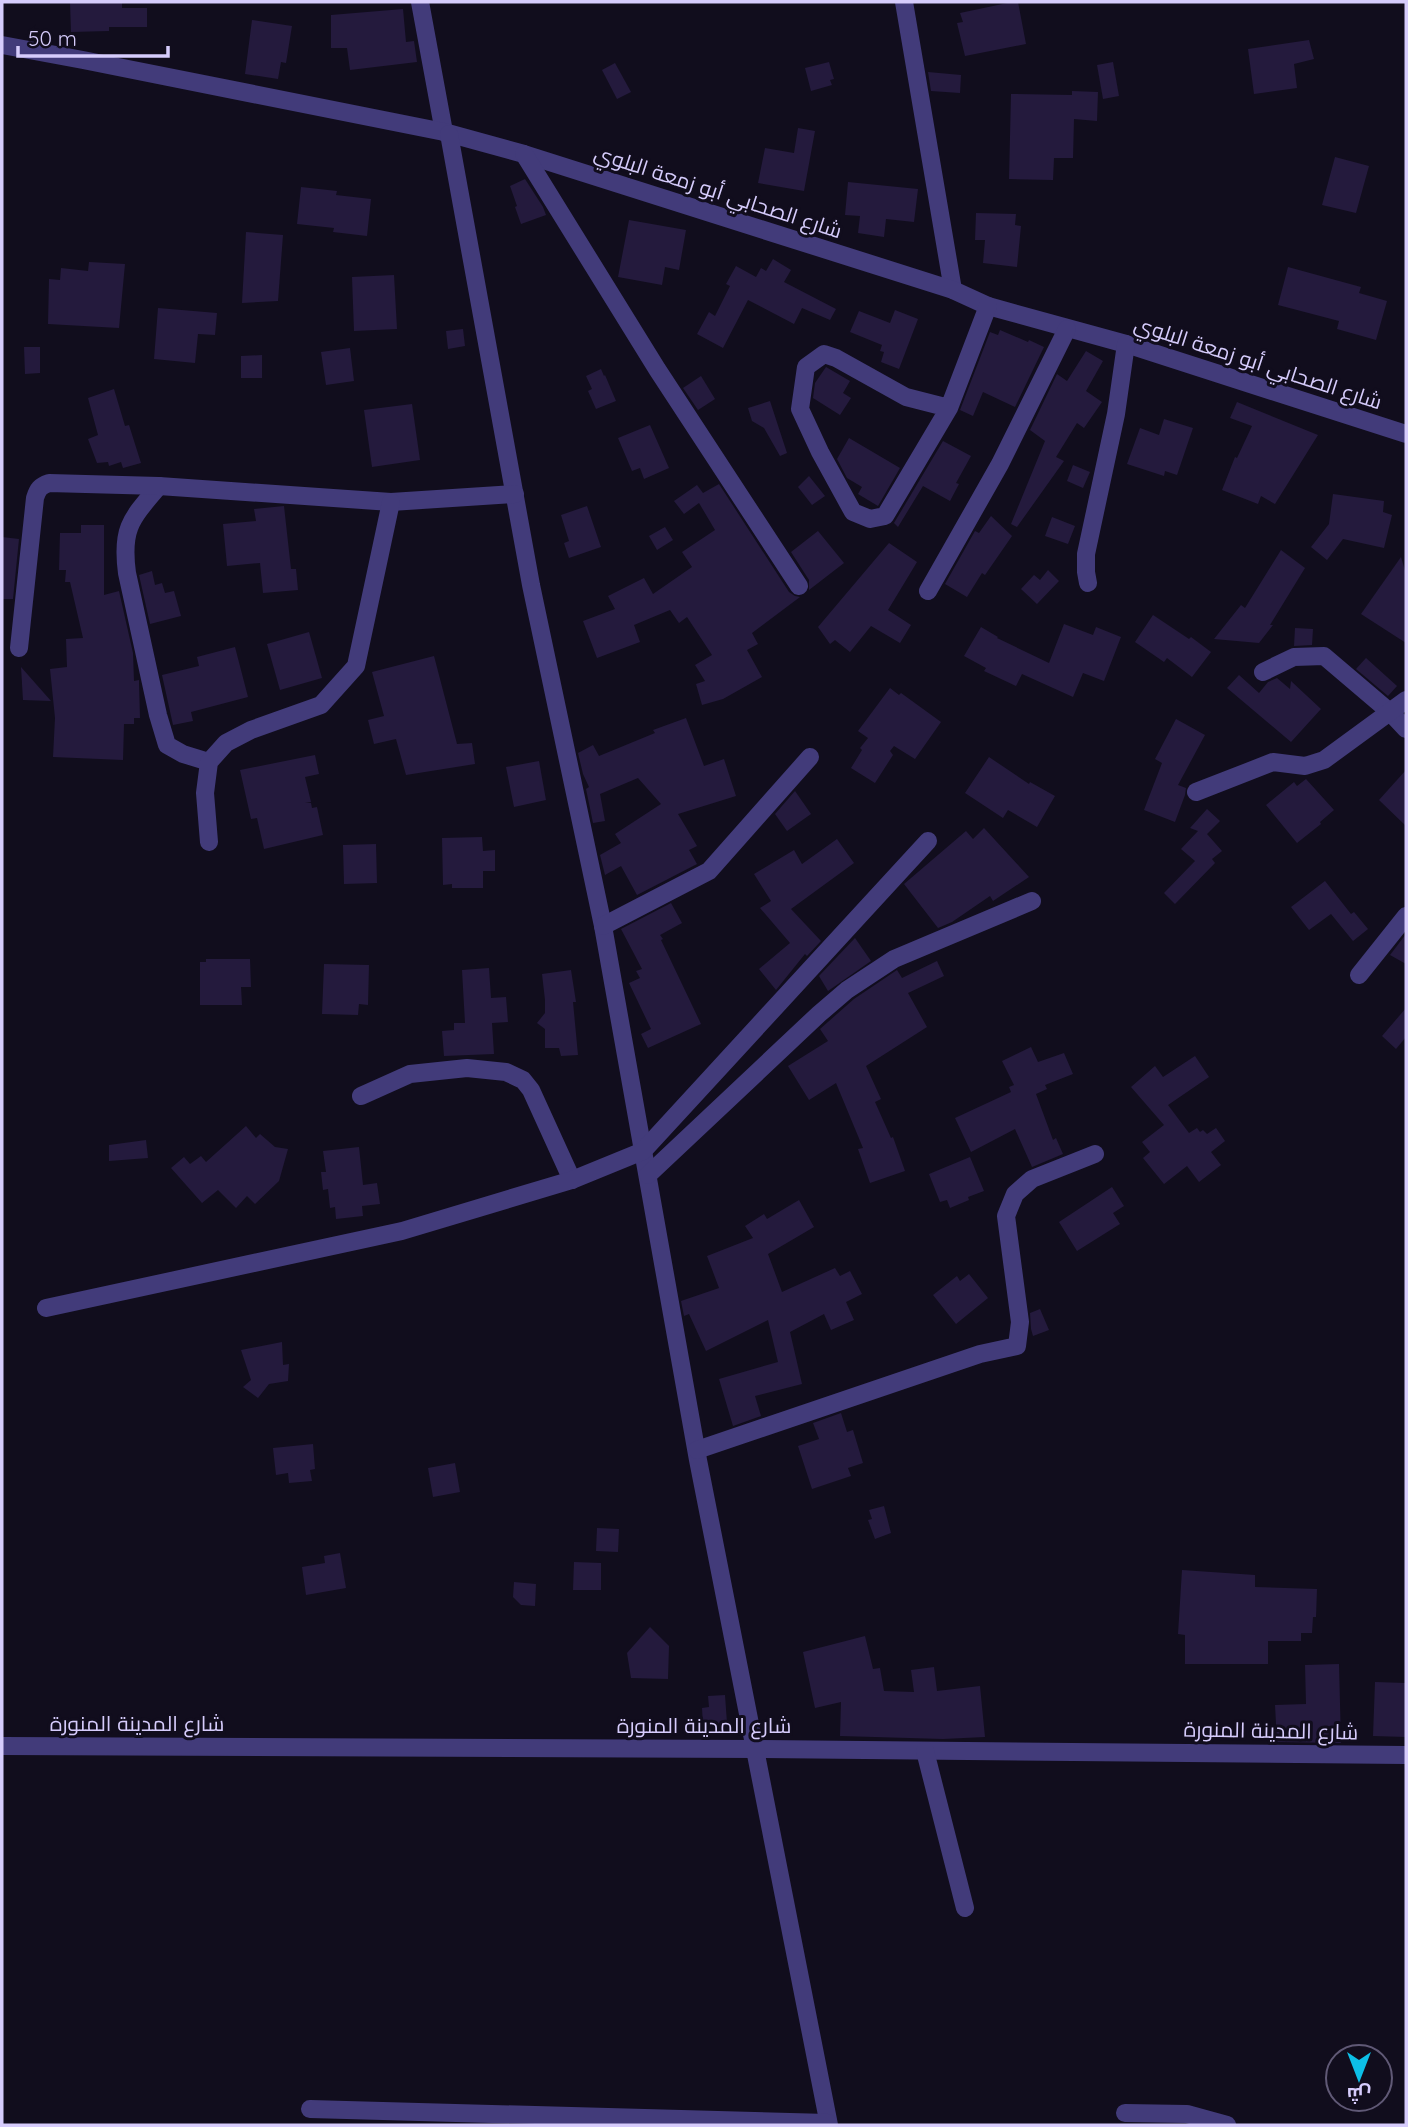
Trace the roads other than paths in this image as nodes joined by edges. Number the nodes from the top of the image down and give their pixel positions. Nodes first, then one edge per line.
1 (420, 2) edge
2 (904, 2) edge
3 (2, 45) edge
4 (446, 133) junction
5 (524, 154) junction
6 (953, 290) junction
7 (988, 306) junction
8 (1067, 329) junction
9 (1126, 344) junction
10 (949, 408) junction
11 (1406, 434) edge
12 (159, 486) junction
13 (515, 494) junction
14 (391, 502) junction
15 (1088, 583) dead end
16 (799, 586) dead end
17 (928, 591) dead end
18 (19, 648) dead end
19 (1263, 672) dead end
20 (1406, 700) edge
21 (1391, 713) junction
22 (1406, 729) edge
23 (810, 757) dead end
24 (209, 762) junction
25 (1196, 792) dead end
26 (928, 841) dead end
27 (209, 842) dead end
28 (1032, 901) dead end
29 (1406, 916) edge
30 (603, 926) junction
31 (1359, 975) dead end
32 (361, 1096) dead end
33 (643, 1151) junction
34 (1095, 1154) dead end
35 (648, 1175) junction
36 (572, 1180) junction
37 (46, 1308) dead end
38 (696, 1450) junction
39 (2, 1746) edge
40 (755, 1749) junction
41 (925, 1751) junction
42 (1406, 1755) edge
43 (965, 1908) dead end
44 (310, 2109) dead end
45 (1125, 2113) dead end
46 (828, 2124) edge
47 (1227, 2125) edge

1 - 4 street
2 - 6 street
3 - 4 street, شارع الصحابي أبو زمعة البلوي
4 - 5 street, شارع الصحابي أبو زمعة البلوي
4 - 13 street
5 - 6 street, شارع الصحابي أبو زمعة البلوي
5 - 16 street
6 - 7 street, شارع الصحابي أبو زمعة البلوي
7 - 8 street, شارع الصحابي أبو زمعة البلوي
7 - 10 street
8 - 9 street, شارع الصحابي أبو زمعة البلوي
8 - 17 street
9 - 11 street, شارع الصحابي أبو زمعة البلوي
9 - 15 street
10 - 10 street
12 - 14 street
12 - 18 street
12 - 24 street
13 - 14 street
13 - 30 street
14 - 24 street
19 - 21 street
20 - 21 street
21 - 22 street
21 - 25 street
23 - 30 street
24 - 27 street
26 - 33 street
28 - 35 street
29 - 31 street
30 - 33 street
32 - 36 street
33 - 35 street
33 - 36 street
34 - 38 street
35 - 38 street
36 - 37 street
38 - 40 street
39 - 40 street, شارع المدينة المنورة
40 - 41 street, شارع المدينة المنورة
40 - 46 street
41 - 42 street, شارع المدينة المنورة
41 - 43 street
44 - 46 street
45 - 47 street

